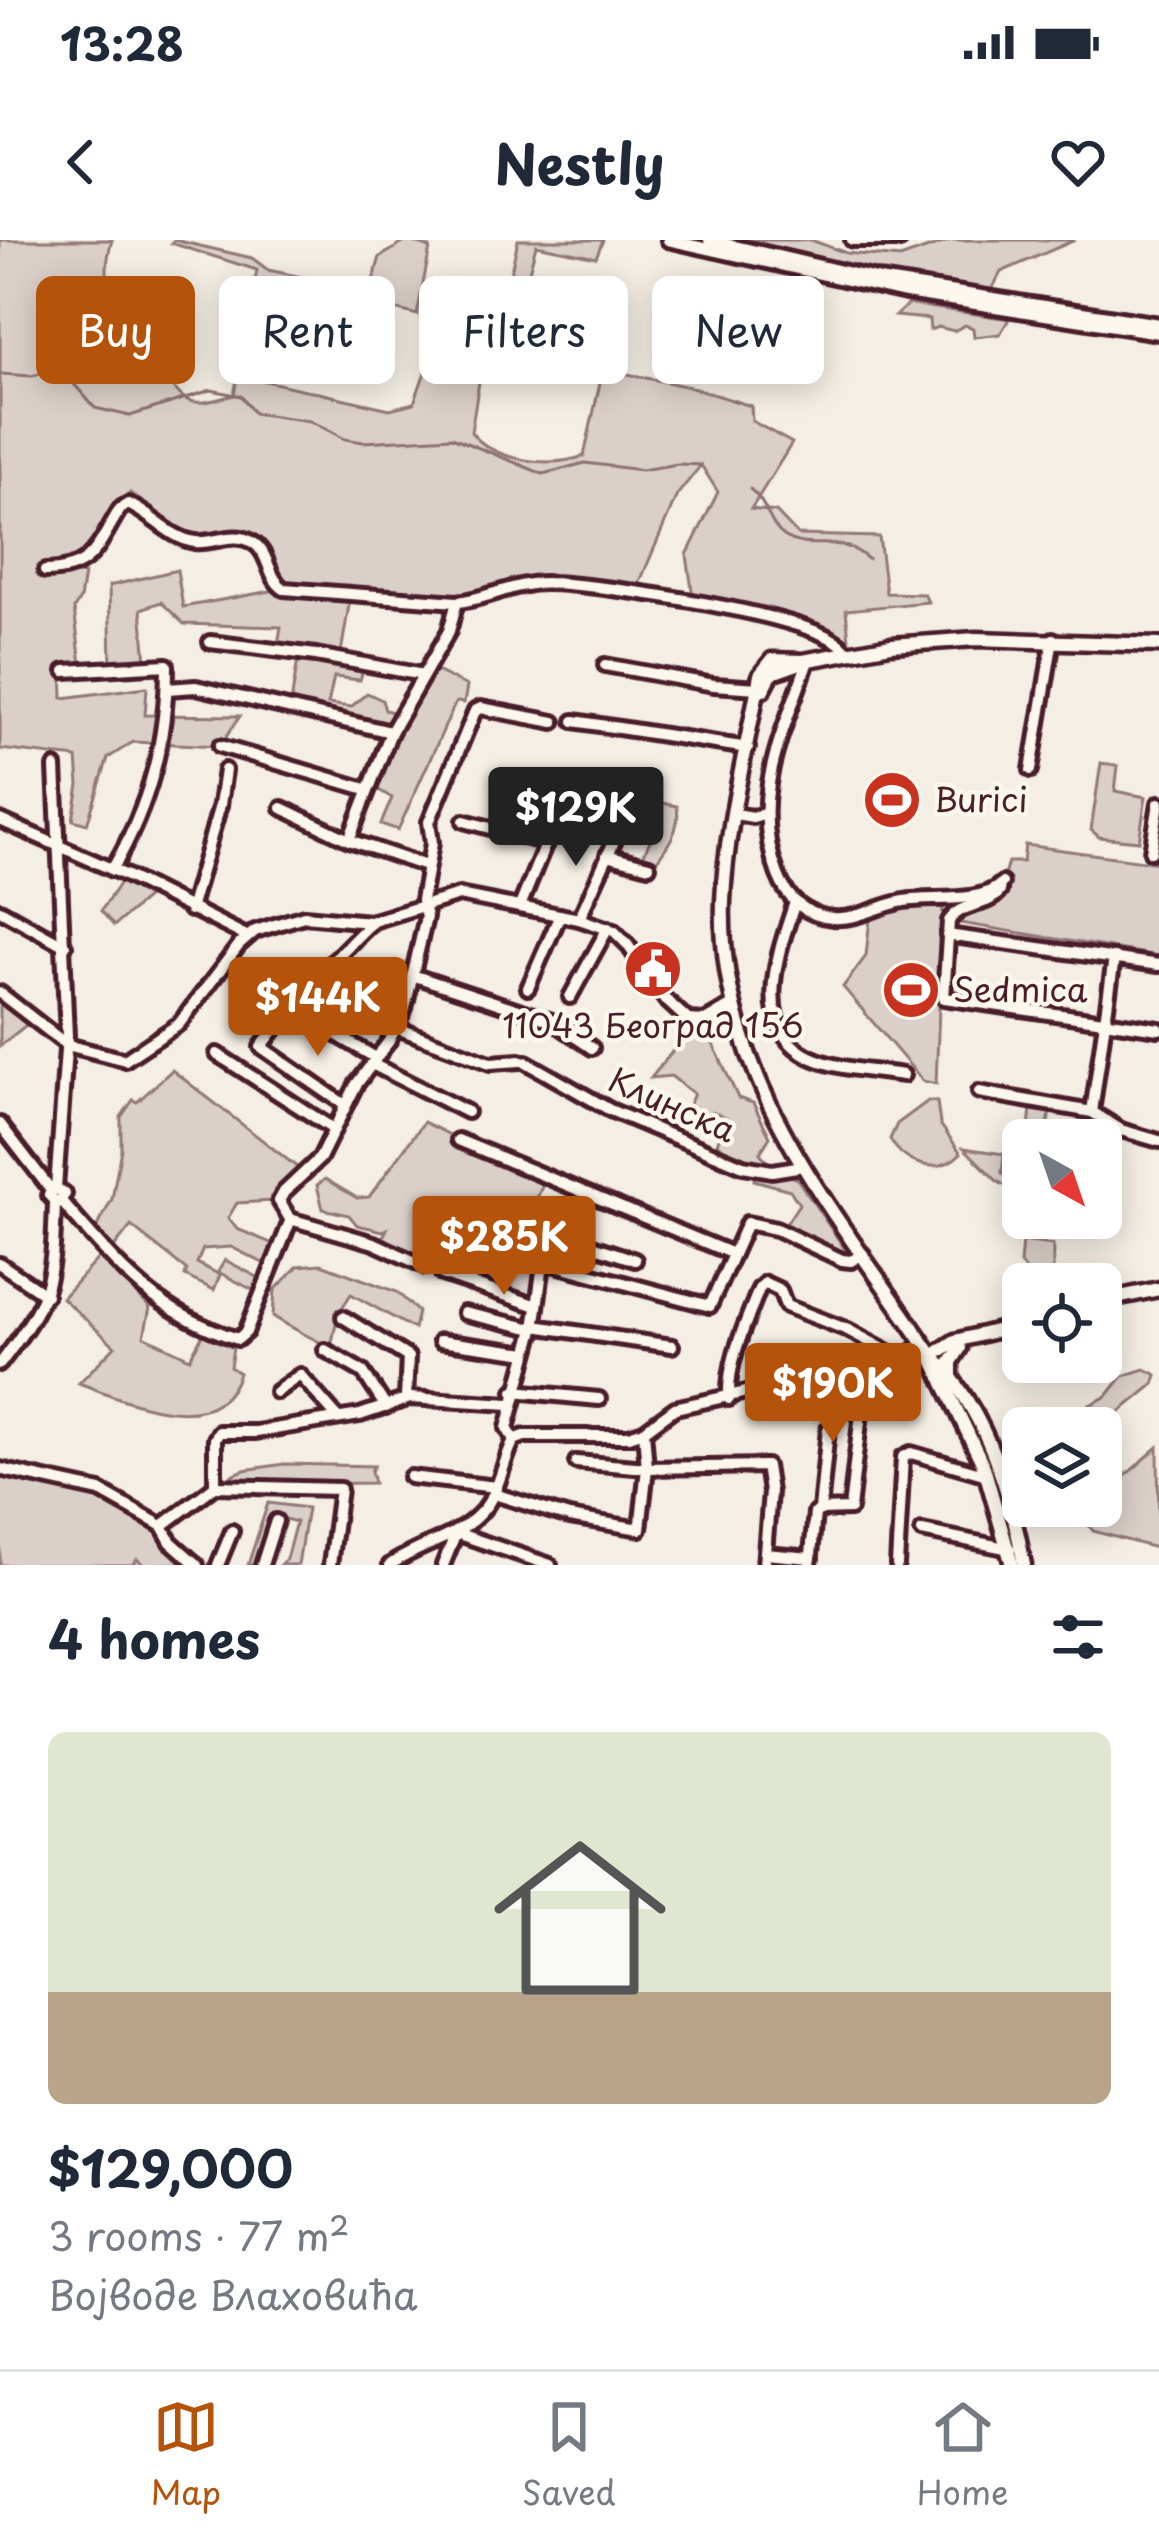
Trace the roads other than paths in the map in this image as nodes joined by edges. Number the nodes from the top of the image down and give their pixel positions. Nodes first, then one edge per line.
1 (668, 240) edge
2 (852, 240) edge
3 (900, 240) edge
4 (711, 243) edge
5 (1159, 328) edge
6 (45, 571) dead end
7 (457, 602) junction
8 (1053, 639) junction
9 (210, 642) dead end
10 (1159, 645) edge
11 (846, 652) junction
12 (805, 661) junction
13 (605, 665) dead end
14 (65, 670) dead end
15 (423, 675) junction
16 (167, 688) junction
17 (758, 688) junction
18 (757, 703) junction
19 (574, 721) dead end
20 (554, 722) dead end
21 (391, 732) junction
22 (220, 746) dead end
23 (748, 748) junction
24 (56, 766) dead end
25 (225, 770) dead end
26 (1030, 770) dead end
27 (366, 789) junction
28 (1159, 803) edge
29 (282, 808) dead end
30 (736, 810) junction
31 (560, 811) dead end
32 (763, 814) junction
33 (0, 820) edge
34 (464, 821) dead end
35 (616, 837) dead end
36 (349, 840) junction
37 (547, 843) junction
38 (59, 845) junction
39 (1151, 853) dead end
40 (608, 855) junction
41 (427, 866) junction
42 (649, 866) dead end
43 (112, 870) junction
44 (795, 902) junction
45 (520, 906) junction
46 (424, 907) junction
47 (0, 910) edge
48 (190, 910) junction
49 (560, 915) junction
50 (579, 920) junction
51 (374, 922) junction
52 (608, 928) junction
53 (946, 934) junction
54 (246, 936) junction
55 (65, 946) junction
56 (1114, 958) junction
57 (1159, 965) edge
58 (412, 975) junction
59 (527, 988) dead end
60 (0, 993) edge
61 (570, 997) dead end
62 (732, 1005) junction
63 (291, 1008) junction
64 (1105, 1021) junction
65 (397, 1028) junction
66 (1159, 1029) edge
67 (67, 1045) junction
68 (592, 1048) dead end
69 (217, 1054) dead end
70 (374, 1061) junction
71 (904, 1075) dead end
72 (979, 1092) dead end
73 (345, 1105) junction
74 (467, 1112) dead end
75 (1092, 1112) junction
76 (0, 1124) edge
77 (333, 1129) junction
78 (458, 1141) dead end
79 (1159, 1141) edge
80 (803, 1166) junction
81 (56, 1196) junction
82 (291, 1219) junction
83 (734, 1253) junction
84 (863, 1254) junction
85 (635, 1260) dead end
86 (545, 1262) junction
87 (0, 1264) edge
88 (426, 1267) dead end
89 (442, 1274) dead end
90 (1159, 1289) edge
91 (46, 1295) junction
92 (1122, 1297) edge
93 (537, 1306) junction
94 (464, 1312) dead end
95 (344, 1317) dead end
96 (534, 1328) junction
97 (1002, 1330) edge
98 (440, 1341) dead end
99 (923, 1344) junction
100 (957, 1345) junction
101 (671, 1346) dead end
102 (325, 1351) dead end
103 (527, 1353) junction
104 (932, 1356) junction
105 (902, 1359) junction
106 (0, 1364) edge
107 (951, 1376) junction
108 (276, 1392) dead end
109 (863, 1395) junction
110 (512, 1397) junction
111 (406, 1398) junction
112 (599, 1399) dead end
113 (728, 1399) junction
114 (386, 1407) junction
115 (338, 1418) junction
116 (828, 1429) dead end
117 (644, 1431) junction
118 (514, 1440) junction
119 (576, 1462) dead end
120 (0, 1468) edge
121 (647, 1468) junction
122 (987, 1475) junction
123 (410, 1477) dead end
124 (214, 1486) junction
125 (495, 1491) junction
126 (820, 1510) junction
127 (276, 1521) dead end
128 (162, 1526) junction
129 (922, 1531) dead end
130 (232, 1532) dead end
131 (456, 1533) junction
132 (1010, 1549) junction
133 (764, 1560) edge
134 (810, 1562) edge
135 (197, 1565) edge
136 (218, 1565) edge
137 (262, 1565) edge
138 (330, 1565) edge
139 (390, 1565) edge
140 (443, 1565) edge
141 (550, 1565) edge
142 (897, 1565) edge
143 (1012, 1565) edge
144 (1024, 1565) edge

1 - 4 street
2 - 3 street
4 - 5 street
6 - 7 street
7 - 11 street
7 - 15 street
8 - 10 main road
8 - 11 main road
8 - 26 street
9 - 15 street
11 - 12 main road
12 - 17 main road
12 - 18 main road
12 - 32 street
13 - 17 street
14 - 16 street
15 - 21 street
16 - 21 street
16 - 43 street
17 - 18 main road
18 - 23 main road
19 - 23 street
20 - 41 street
21 - 27 street
22 - 27 street
23 - 30 main road
24 - 38 street
25 - 48 street
27 - 36 street
28 - 39 street
29 - 36 street
30 - 32 street
30 - 62 main road
31 - 37 street
32 - 44 street
33 - 38 street
34 - 37 street
35 - 40 street
36 - 41 street
37 - 45 street
38 - 43 street
38 - 55 street
40 - 42 street
40 - 50 street
41 - 46 street
43 - 48 street
44 - 53 street
44 - 71 street
45 - 46 street
45 - 49 street
46 - 51 street
46 - 58 street
47 - 55 street
48 - 54 street
49 - 50 street
49 - 59 street
50 - 52 street
51 - 54 street
51 - 63 street
52 - 61 street
52 - 62 street
53 - 56 street
53 - 64 street
54 - 67 street
55 - 67 street
56 - 57 street
56 - 64 street
58 - 65 street
58 - 68 street
60 - 67 street
62 - 80 main road
63 - 70 street
63 - 73 street
64 - 66 street
64 - 75 street
65 - 70 street
65 - 80 street, Клинска
67 - 81 street
69 - 77 street
70 - 73 street
70 - 74 street
72 - 75 street
73 - 77 street
75 - 79 street
76 - 81 street
77 - 82 street
78 - 83 street
80 - 84 main road
81 - 82 street
81 - 91 street
82 - 88 street
83 - 84 street
83 - 86 street
84 - 99 main road
85 - 86 street
86 - 93 street
87 - 91 street
89 - 93 street
90 - 92 main road
91 - 106 street
93 - 96 street
94 - 96 street
95 - 111 street
96 - 101 street
96 - 103 street
97 - 100 main road
98 - 103 street
99 - 100 main road
99 - 104 main road
99 - 105 street
100 - 104 main road
100 - 107 main road
102 - 114 street
103 - 110 street
104 - 107 main road
104 - 122 main road
105 - 109 street
105 - 113 street
107 - 144 main road
108 - 115 street
109 - 113 street
109 - 126 street
110 - 111 street
110 - 112 street
110 - 118 street
111 - 114 street
113 - 117 street
114 - 115 street
115 - 124 street
116 - 126 street
117 - 118 street
117 - 121 street
118 - 125 street
119 - 121 street
120 - 128 street
121 - 125 street
121 - 133 street
122 - 132 main road
122 - 142 street
123 - 125 street
124 - 128 street
124 - 138 street
125 - 131 street
126 - 134 street
127 - 137 street
128 - 135 street
129 - 132 street
130 - 136 street
131 - 139 street
131 - 140 street
131 - 141 street
132 - 143 main road
133 - 134 street

